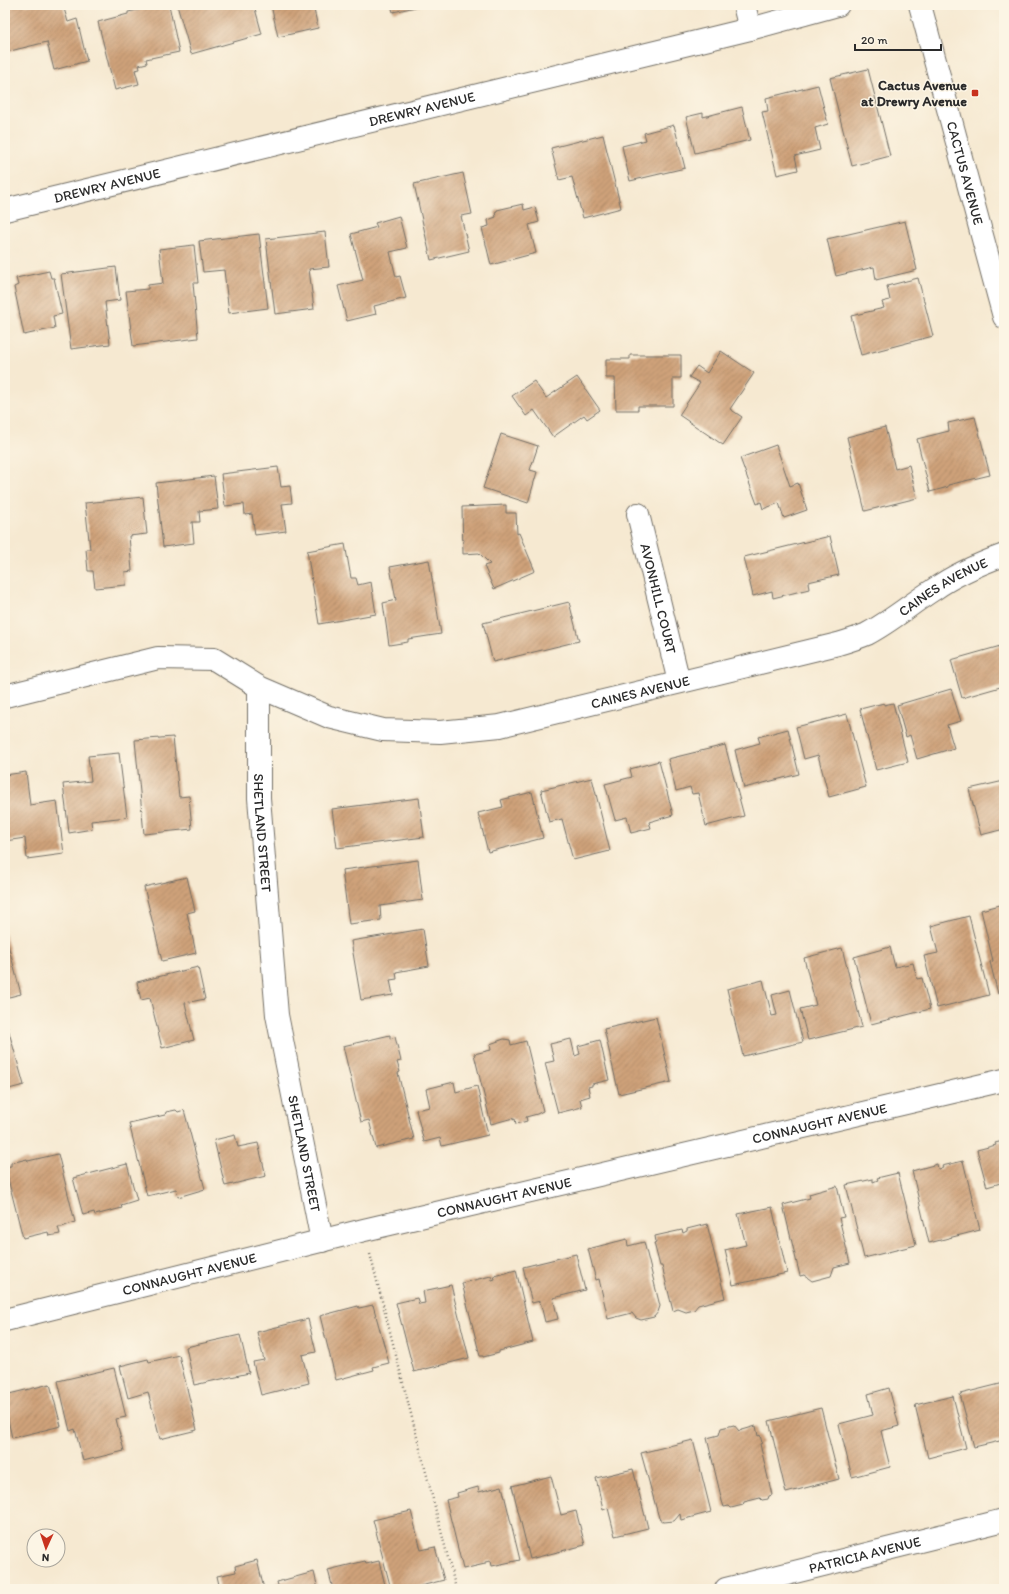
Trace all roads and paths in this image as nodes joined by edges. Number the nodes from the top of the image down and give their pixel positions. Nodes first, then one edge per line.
1 (744, 5) edge
2 (838, 5) edge
3 (920, 5) edge
4 (750, 29) junction
5 (5, 210) edge
6 (1004, 317) edge
7 (638, 514) dead end
8 (1004, 556) edge
9 (679, 682) junction
10 (259, 687) junction
11 (5, 696) edge
12 (1004, 1080) edge
13 (364, 1230) junction
14 (322, 1241) junction
15 (5, 1320) edge
16 (1004, 1520) edge
17 (456, 1589) edge
18 (726, 1589) edge

1 - 4 street
2 - 4 street, DREWRY AVENUE
3 - 6 street, CACTUS AVENUE
4 - 5 street, DREWRY AVENUE
7 - 9 street, AVONHILL COURT
8 - 9 street, CAINES AVENUE
9 - 10 street, CAINES AVENUE
10 - 11 street
10 - 14 street, SHETLAND STREET
12 - 13 street, CONNAUGHT AVENUE
13 - 14 street, CONNAUGHT AVENUE
13 - 17 path
14 - 15 street, CONNAUGHT AVENUE
16 - 18 street, PATRICIA AVENUE

